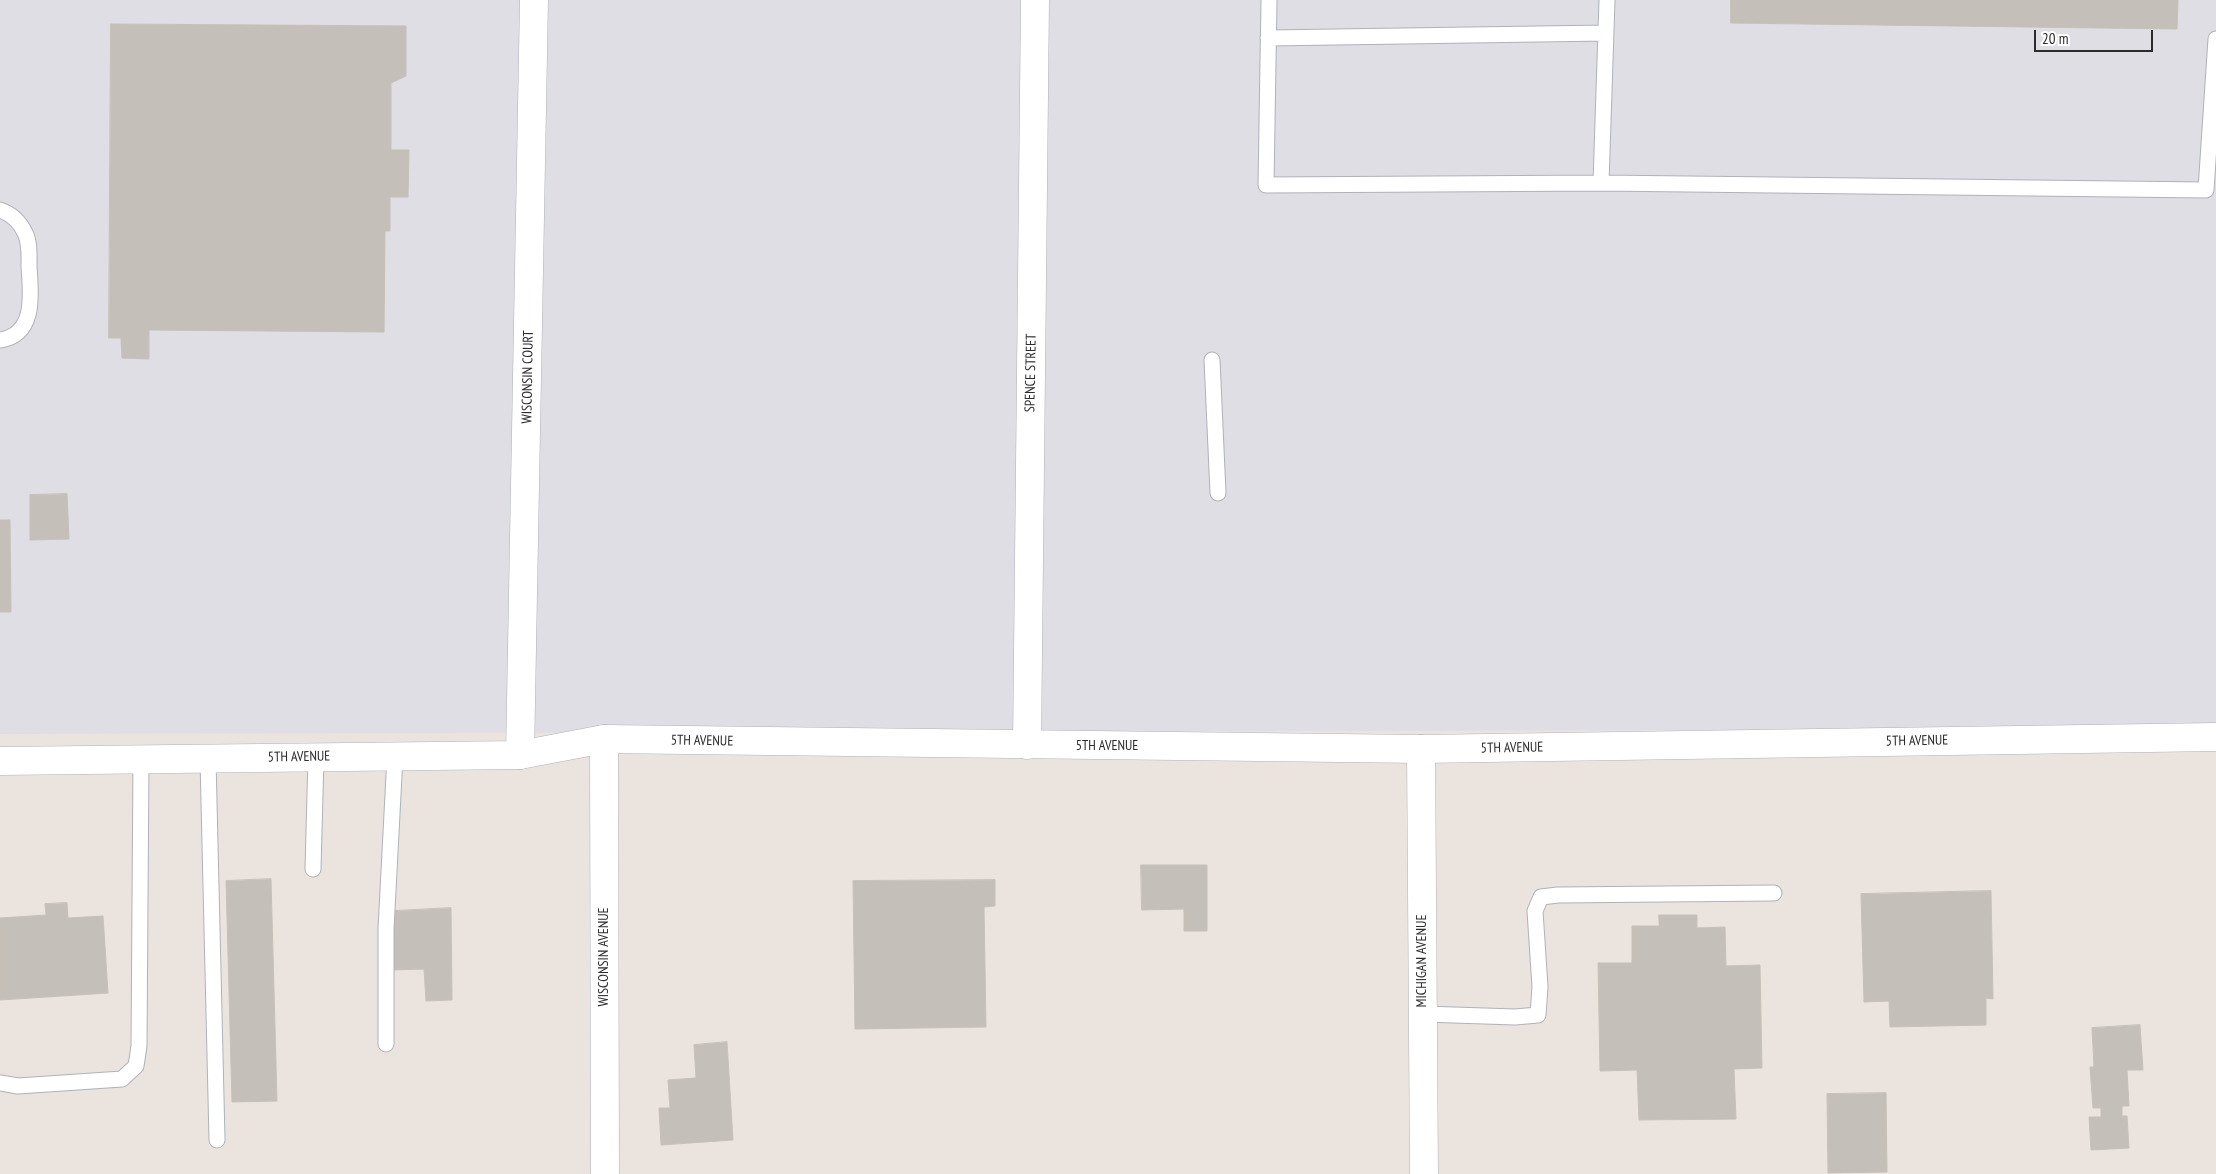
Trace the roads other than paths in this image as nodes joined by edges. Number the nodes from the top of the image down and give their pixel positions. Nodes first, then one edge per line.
1 (534, 0) edge
2 (1035, 0) edge
3 (1269, 0) edge
4 (1607, 0) edge
5 (1606, 33) junction
6 (1268, 38) junction
7 (2216, 39) edge
8 (1601, 183) junction
9 (0, 210) edge
10 (0, 340) edge
11 (1212, 360) dead end
12 (1218, 493) dead end
13 (2216, 737) edge
14 (604, 739) junction
15 (1027, 745) junction
16 (1421, 749) junction
17 (520, 755) junction
18 (395, 756) junction
19 (316, 757) junction
20 (141, 759) junction
21 (208, 759) junction
22 (0, 761) edge
23 (314, 869) dead end
24 (1774, 893) dead end
25 (1423, 1014) junction
26 (386, 1044) dead end
27 (0, 1082) edge
28 (217, 1140) dead end
29 (605, 1174) edge
30 (1424, 1174) edge

1 - 17 street, WISCONSIN COURT
2 - 15 street, SPENCE STREET
3 - 6 lane
4 - 5 lane
5 - 6 lane
5 - 8 lane
6 - 8 lane
7 - 8 lane
9 - 10 lane
11 - 12 lane
13 - 16 street, 5TH AVENUE
14 - 15 street, 5TH AVENUE
14 - 17 street, 5TH AVENUE
14 - 29 street, WISCONSIN AVENUE
15 - 16 street, 5TH AVENUE
16 - 25 street, MICHIGAN AVENUE
17 - 18 street, 5TH AVENUE
18 - 19 street, 5TH AVENUE
18 - 26 lane
19 - 21 street, 5TH AVENUE
19 - 23 lane
20 - 21 street, 5TH AVENUE
20 - 22 street, 5TH AVENUE
20 - 27 lane
21 - 28 lane
24 - 25 lane
25 - 30 street, MICHIGAN AVENUE

